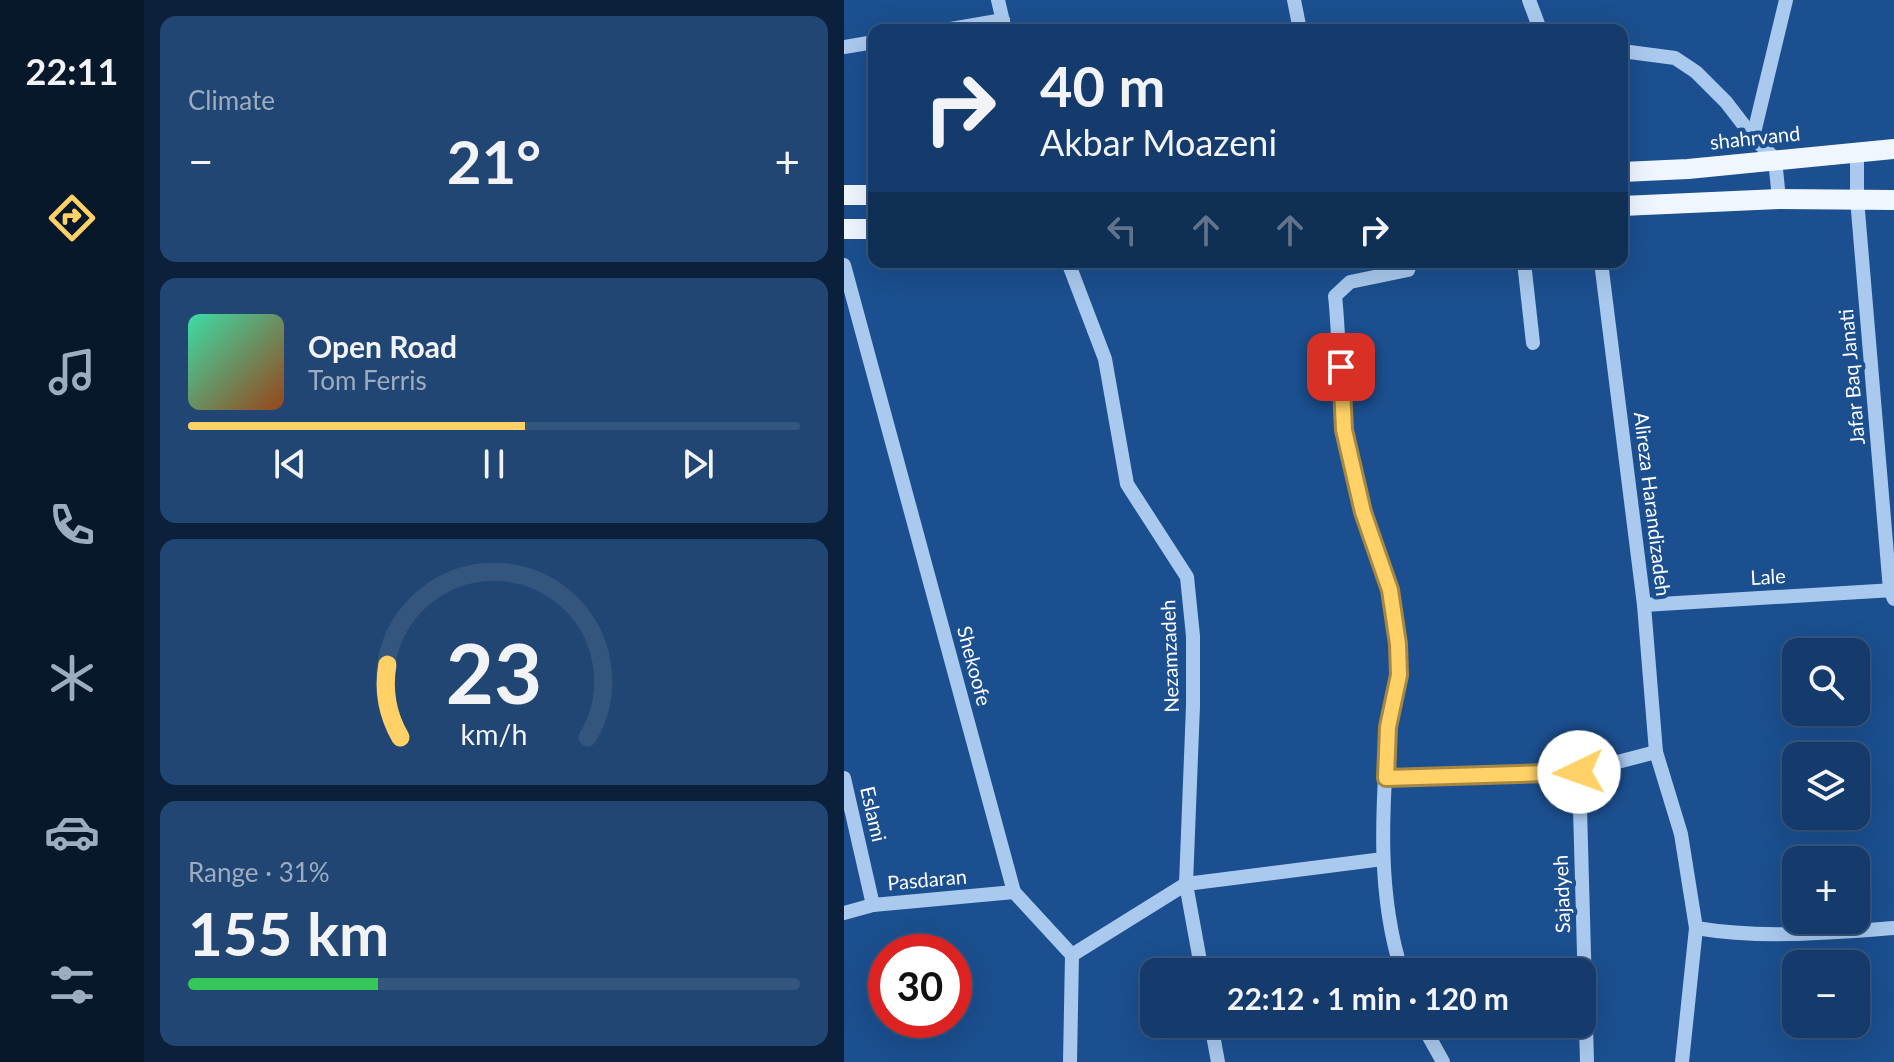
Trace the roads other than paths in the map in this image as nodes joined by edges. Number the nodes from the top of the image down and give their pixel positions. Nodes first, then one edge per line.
1 (998, 0) edge
2 (1294, 0) edge
3 (1529, 0) edge
4 (1786, 0) edge
5 (1004, 24) edge
6 (1299, 24) edge
7 (1538, 24) edge
8 (868, 43) edge
9 (844, 47) edge
10 (1628, 52) edge
11 (1753, 137) junction
12 (1894, 149) edge
13 (1857, 151) junction
14 (1775, 159) junction
15 (1628, 172) edge
16 (844, 195) edge
17 (868, 195) edge
18 (1779, 199) junction
19 (1857, 199) junction
20 (1894, 200) edge
21 (1628, 206) edge
22 (844, 229) edge
23 (868, 229) edge
24 (844, 265) edge
25 (1070, 268) edge
26 (1409, 268) edge
27 (1525, 268) edge
28 (1602, 268) edge
29 (1533, 343) dead end
30 (1893, 593) edge
31 (1644, 605) junction
32 (1656, 752) junction
33 (1579, 772) junction
34 (844, 778) edge
35 (1386, 778) junction
36 (1383, 859) junction
37 (1186, 884) junction
38 (1014, 892) junction
39 (873, 905) junction
40 (844, 913) edge
41 (1696, 928) junction
42 (1894, 928) edge
43 (1072, 955) junction
44 (1199, 958) edge
45 (1397, 958) edge
46 (1214, 1038) edge
47 (1430, 1038) edge
48 (1070, 1062) edge
49 (1218, 1062) edge
50 (1443, 1062) edge
51 (1587, 1062) edge
52 (1682, 1062) edge

1 - 5 street
2 - 6 street
3 - 7 street
4 - 11 street
8 - 9 street
10 - 11 street
11 - 14 street
12 - 13 main road, shahrvand
13 - 14 main road, shahrvand
13 - 19 street, Jafar Baq Janati
14 - 15 main road, shahrvand
14 - 18 street
16 - 17 main road
18 - 19 main road
18 - 21 main road
19 - 20 main road
19 - 30 street, Jafar Baq Janati
22 - 23 main road
24 - 38 street, Shekoofe
25 - 37 street, Nezamzadeh
26 - 35 street
27 - 29 street
28 - 31 street, Alireza Harandizadeh
30 - 31 street, Lale
31 - 32 street, Alireza Harandizadeh
32 - 33 street
32 - 41 street, Alireza Harandizadeh
33 - 35 street
33 - 51 street, Sajadyeh
34 - 39 street, Eslami
35 - 36 street
36 - 37 street
36 - 45 street
37 - 43 street
37 - 44 street, Nezamzadeh
38 - 39 street, Pasdaran
38 - 43 street, Shekoofe
39 - 40 street, Pasdaran
41 - 42 street
41 - 52 street, Alireza Harandizadeh
43 - 48 street
46 - 49 street
47 - 50 street

